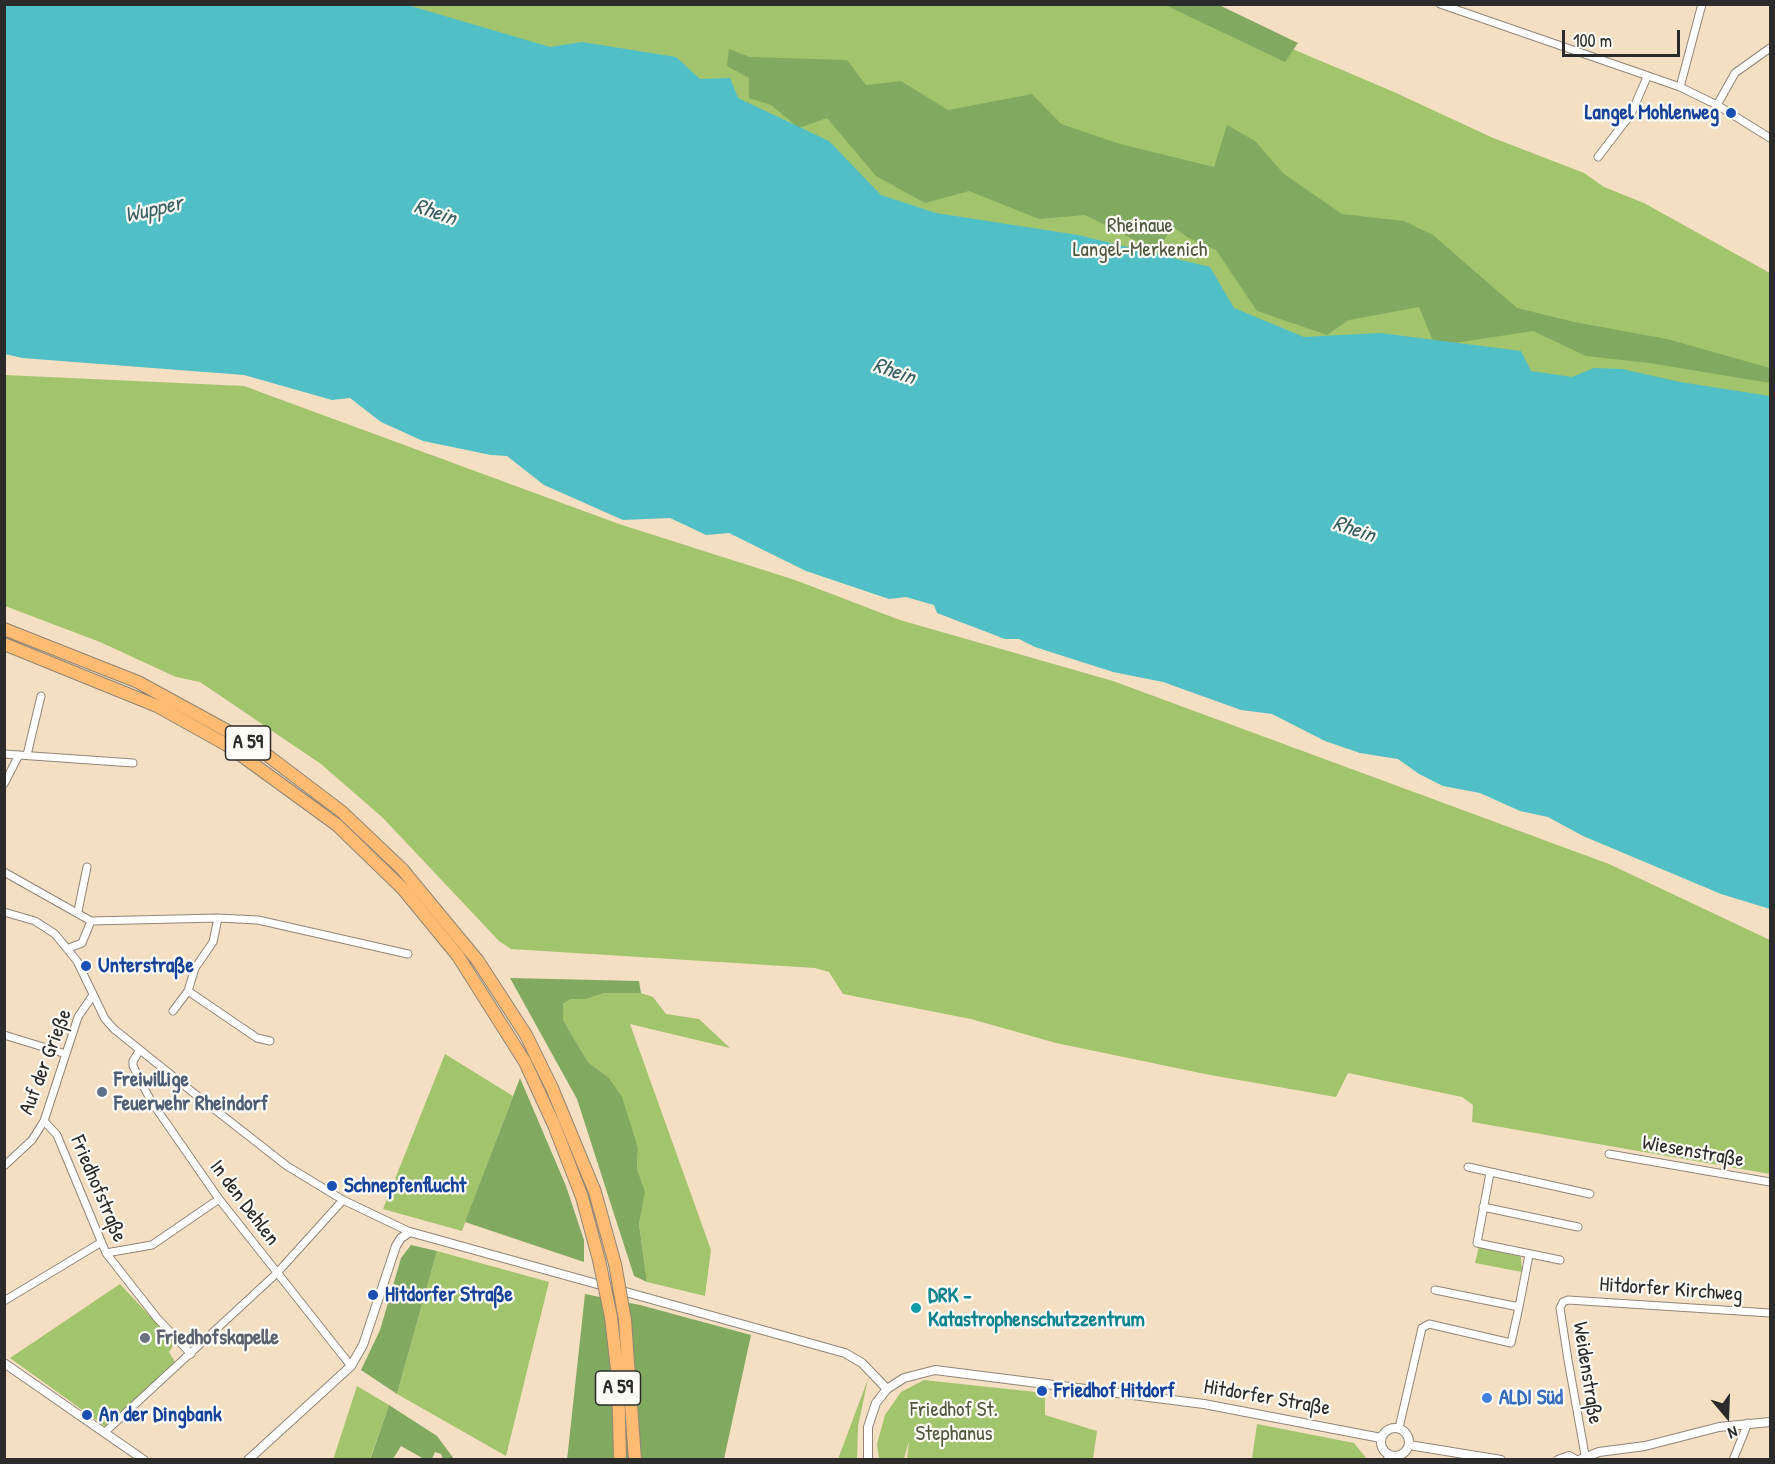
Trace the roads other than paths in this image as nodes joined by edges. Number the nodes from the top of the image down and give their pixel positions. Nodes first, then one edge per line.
1 (1440, 4) edge
2 (1702, 4) edge
3 (1770, 48) edge
4 (1647, 77) junction
5 (1680, 87) junction
6 (1717, 105) junction
7 (1770, 138) edge
8 (1598, 157) dead end
9 (4, 629) edge
10 (4, 644) edge
11 (41, 696) dead end
12 (4, 754) edge
13 (23, 755) junction
14 (133, 763) dead end
15 (4, 784) edge
16 (87, 867) dead end
17 (4, 872) edge
18 (78, 911) junction
19 (4, 912) edge
20 (218, 918) junction
21 (92, 921) junction
22 (69, 948) junction
23 (408, 954) dead end
24 (188, 991) junction
25 (93, 995) junction
26 (172, 1011) dead end
27 (4, 1035) edge
28 (270, 1041) dead end
29 (140, 1050) junction
30 (66, 1054) junction
31 (44, 1121) junction
32 (1609, 1154) dead end
33 (4, 1166) edge
34 (1468, 1167) dead end
35 (1490, 1173) junction
36 (1770, 1182) edge
37 (1590, 1194) dead end
38 (219, 1199) junction
39 (344, 1200) junction
40 (1483, 1207) junction
41 (1578, 1227) dead end
42 (410, 1233) junction
43 (100, 1243) junction
44 (106, 1253) junction
45 (1529, 1255) junction
46 (1560, 1260) dead end
47 (277, 1273) junction
48 (1435, 1290) dead end
49 (1568, 1300) joint
50 (4, 1301) edge
51 (1519, 1307) junction
52 (1770, 1313) edge
53 (190, 1354) junction
54 (4, 1363) edge
55 (351, 1366) junction
56 (887, 1389) junction
57 (1770, 1422) edge
58 (1748, 1423) junction
59 (1399, 1428) junction
60 (105, 1432) junction
61 (1382, 1438) junction
62 (1409, 1445) junction
63 (1388, 1457) edge
64 (1580, 1458) edge
65 (144, 1460) edge
66 (248, 1460) edge
67 (620, 1460) edge
68 (635, 1460) edge
69 (868, 1460) edge
70 (1501, 1460) edge
71 (1558, 1460) edge
72 (1732, 1460) edge

1 - 4 street
2 - 5 street
3 - 6 street
4 - 5 street
4 - 8 street
5 - 6 street
6 - 7 street
9 - 68 highway, A 59, bridge
10 - 67 highway, A 59, bridge
11 - 13 street
12 - 13 street
13 - 14 street
13 - 15 street
16 - 18 street
17 - 18 street
18 - 21 street
19 - 22 street
20 - 21 street
20 - 23 street
20 - 24 street
21 - 22 street
22 - 25 street
24 - 26 street
24 - 28 street
25 - 29 street
25 - 30 street, Auf der Grieße
27 - 30 street
29 - 38 street, In den Dehlen
29 - 39 street
30 - 31 street, Auf der Grieße
31 - 33 street, Auf der Grieße
31 - 43 street, Friedhofstraße
32 - 36 street, Wiesenstraße
34 - 35 street
35 - 37 street
35 - 40 street
38 - 44 street
38 - 47 street, In den Dehlen
39 - 42 street
39 - 47 street
40 - 41 street
40 - 45 street
42 - 55 street
42 - 56 street
43 - 44 street, Friedhofstraße
43 - 50 street
44 - 53 street, Friedhofstraße
45 - 46 street
45 - 51 street
47 - 53 street
47 - 55 street, In den Dehlen
48 - 51 street
49 - 52 street, Hitdorfer Kirchweg
49 - 64 street, Weidenstraße
51 - 59 street
53 - 60 street
54 - 60 street
55 - 66 street
56 - 61 street, Hitdorfer Straße
56 - 69 street
57 - 58 street
58 - 64 street
58 - 72 street
59 - 61 street
59 - 62 street
60 - 65 street
61 - 63 street
62 - 63 street
62 - 70 street
64 - 71 street

